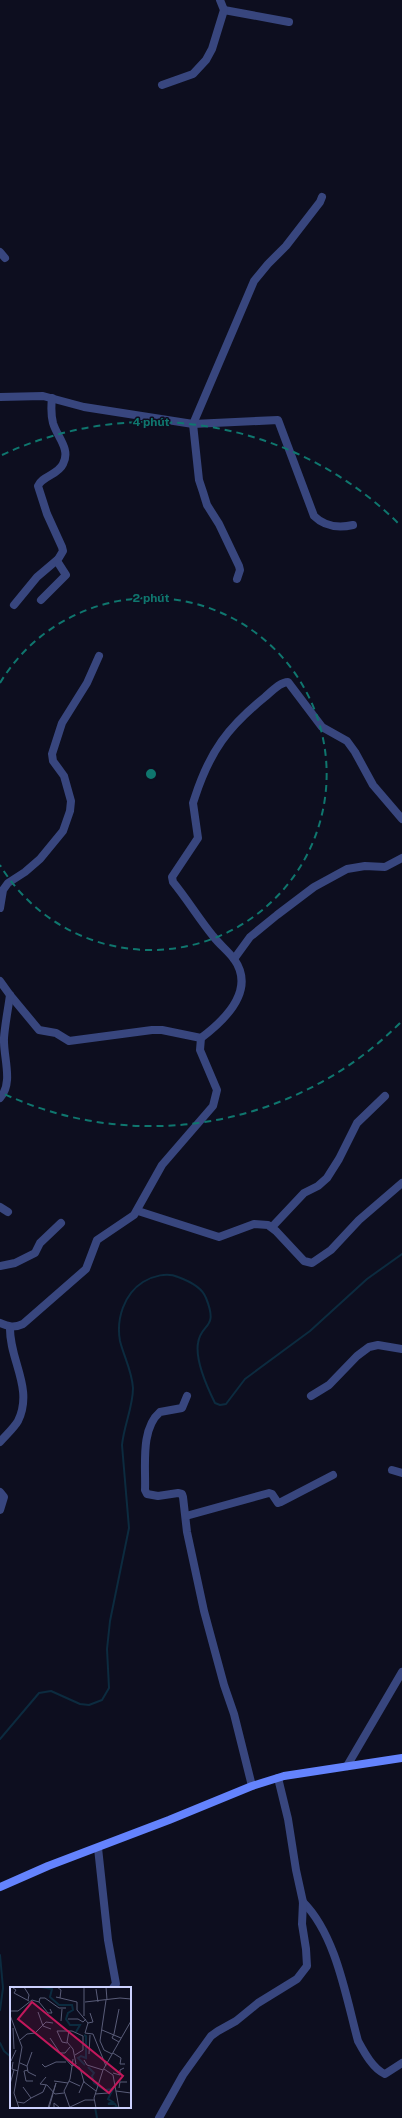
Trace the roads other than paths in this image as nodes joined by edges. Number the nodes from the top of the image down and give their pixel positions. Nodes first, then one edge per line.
1 (220, 0) edge
2 (224, 10) junction
3 (289, 22) dead end
4 (162, 85) dead end
5 (322, 197) dead end
6 (0, 397) edge
7 (52, 398) junction
8 (194, 424) junction
9 (353, 525) dead end
10 (57, 560) junction
11 (237, 580) dead end
12 (41, 600) dead end
13 (14, 605) dead end
14 (99, 656) dead end
15 (402, 819) edge
16 (402, 858) edge
17 (0, 908) edge
18 (234, 960) junction
19 (0, 981) edge
20 (10, 995) junction
21 (201, 1038) junction
22 (385, 1096) dead end
23 (0, 1098) edge
24 (402, 1183) edge
25 (0, 1207) edge
26 (138, 1211) junction
27 (8, 1212) dead end
28 (61, 1223) dead end
29 (272, 1227) junction
30 (0, 1266) edge
31 (0, 1323) edge
32 (10, 1327) junction
33 (402, 1349) edge
34 (187, 1396) dead end
35 (311, 1396) dead end
36 (0, 1442) edge
37 (392, 1470) dead end
38 (402, 1473) edge
39 (333, 1475) dead end
40 (0, 1492) edge
41 (0, 1510) edge
42 (186, 1516) junction
43 (402, 1672) edge
44 (402, 1758) edge
45 (347, 1766) junction
46 (278, 1778) junction
47 (252, 1786) junction
48 (98, 1848) junction
49 (0, 1887) edge
50 (304, 1902) junction
51 (114, 1987) edge
52 (402, 2063) edge
53 (159, 2118) edge

1 - 2 street
2 - 3 street
2 - 4 street
5 - 8 street
6 - 7 street
7 - 8 street
7 - 10 street
8 - 9 street
8 - 11 street
10 - 12 street
10 - 13 street
14 - 17 street
15 - 18 street
16 - 18 street
18 - 21 street
19 - 20 street
20 - 21 street
20 - 23 street
21 - 26 street
22 - 29 street
24 - 29 street
25 - 27 street
26 - 29 street
26 - 32 street
28 - 30 street
31 - 32 street
32 - 36 street
33 - 35 street
34 - 42 street
37 - 38 street
39 - 42 street
40 - 41 street
42 - 47 street
43 - 45 street
44 - 45 street
45 - 46 street
46 - 47 street
46 - 50 street
47 - 48 street
48 - 49 street
48 - 51 street
50 - 52 street
50 - 53 street

